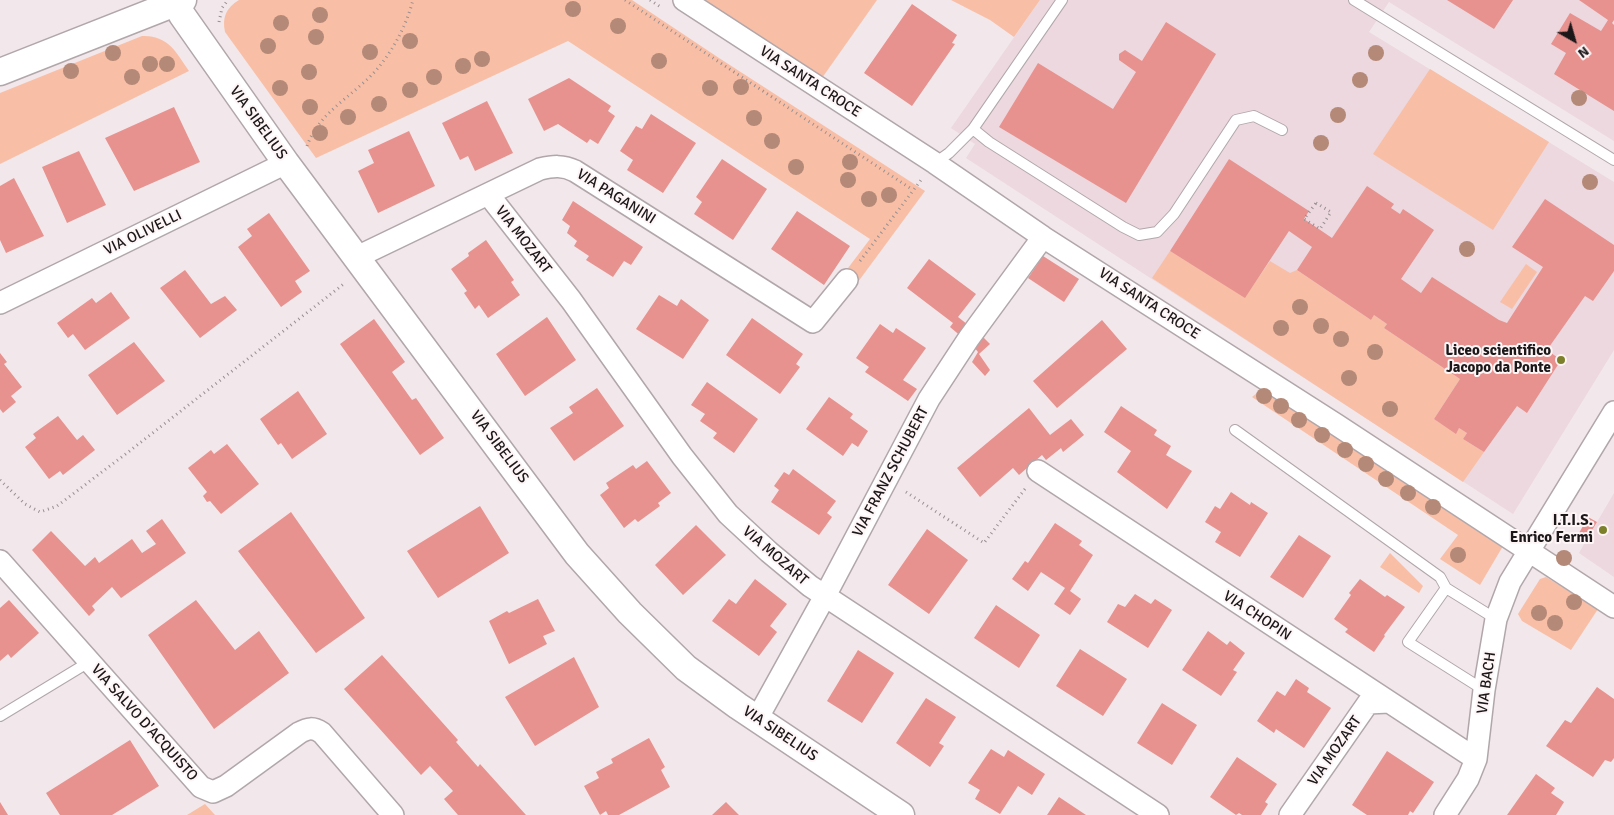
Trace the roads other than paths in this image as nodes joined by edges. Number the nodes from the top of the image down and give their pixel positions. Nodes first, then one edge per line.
1 (684, 0) edge
2 (1062, 0) edge
3 (1354, 0) edge
4 (180, 1) edge
5 (0, 72) edge
6 (974, 129) junction
7 (1282, 130) dead end
8 (296, 157) junction
9 (1614, 160) edge
10 (928, 171) junction
11 (488, 194) junction
12 (1043, 237) junction
13 (361, 262) junction
14 (847, 280) road end
15 (0, 303) edge
16 (1614, 412) edge
17 (1235, 430) dead end
18 (1038, 471) road end
19 (1528, 550) junction
20 (0, 560) edge
21 (1446, 588) junction
22 (825, 596) junction
23 (1614, 607) edge
24 (1496, 619) junction
25 (89, 662) junction
26 (1484, 690) junction
27 (1389, 702) junction
28 (0, 716) edge
29 (757, 719) junction
30 (1476, 759) junction
31 (393, 815) edge
32 (900, 815) edge
33 (1158, 815) edge
34 (1290, 815) edge
35 (1445, 815) edge

1 - 10 street, VIA SANTA CROCE
2 - 6 lane
3 - 9 lane
4 - 5 street
4 - 8 street, VIA SIBELIUS
6 - 7 lane
6 - 10 lane
8 - 13 street, VIA SIBELIUS
8 - 15 street, VIA OLIVELLI
10 - 12 street, VIA SANTA CROCE
11 - 13 street, VIA PAGANINI
11 - 14 street, VIA PAGANINI
11 - 22 street, VIA MOZART
12 - 19 street, VIA SANTA CROCE
12 - 22 street, VIA FRANZ SCHUBERT
13 - 29 street, VIA SIBELIUS
16 - 19 street, VIA BACH
17 - 21 lane
18 - 27 street, VIA CHOPIN
19 - 23 street, VIA SANTA CROCE
19 - 24 street, VIA BACH
20 - 25 street, VIA SALVO D'ACQUISTO
21 - 24 lane
21 - 26 lane
22 - 29 street, VIA FRANZ SCHUBERT
22 - 33 street, VIA MOZART
24 - 26 street, VIA BACH
25 - 28 lane
25 - 31 street, VIA SALVO D'ACQUISTO
26 - 30 street, VIA BACH
27 - 30 street, VIA CHOPIN
27 - 34 street, VIA MOZART
29 - 32 street, VIA SIBELIUS
30 - 35 street, VIA BACH

